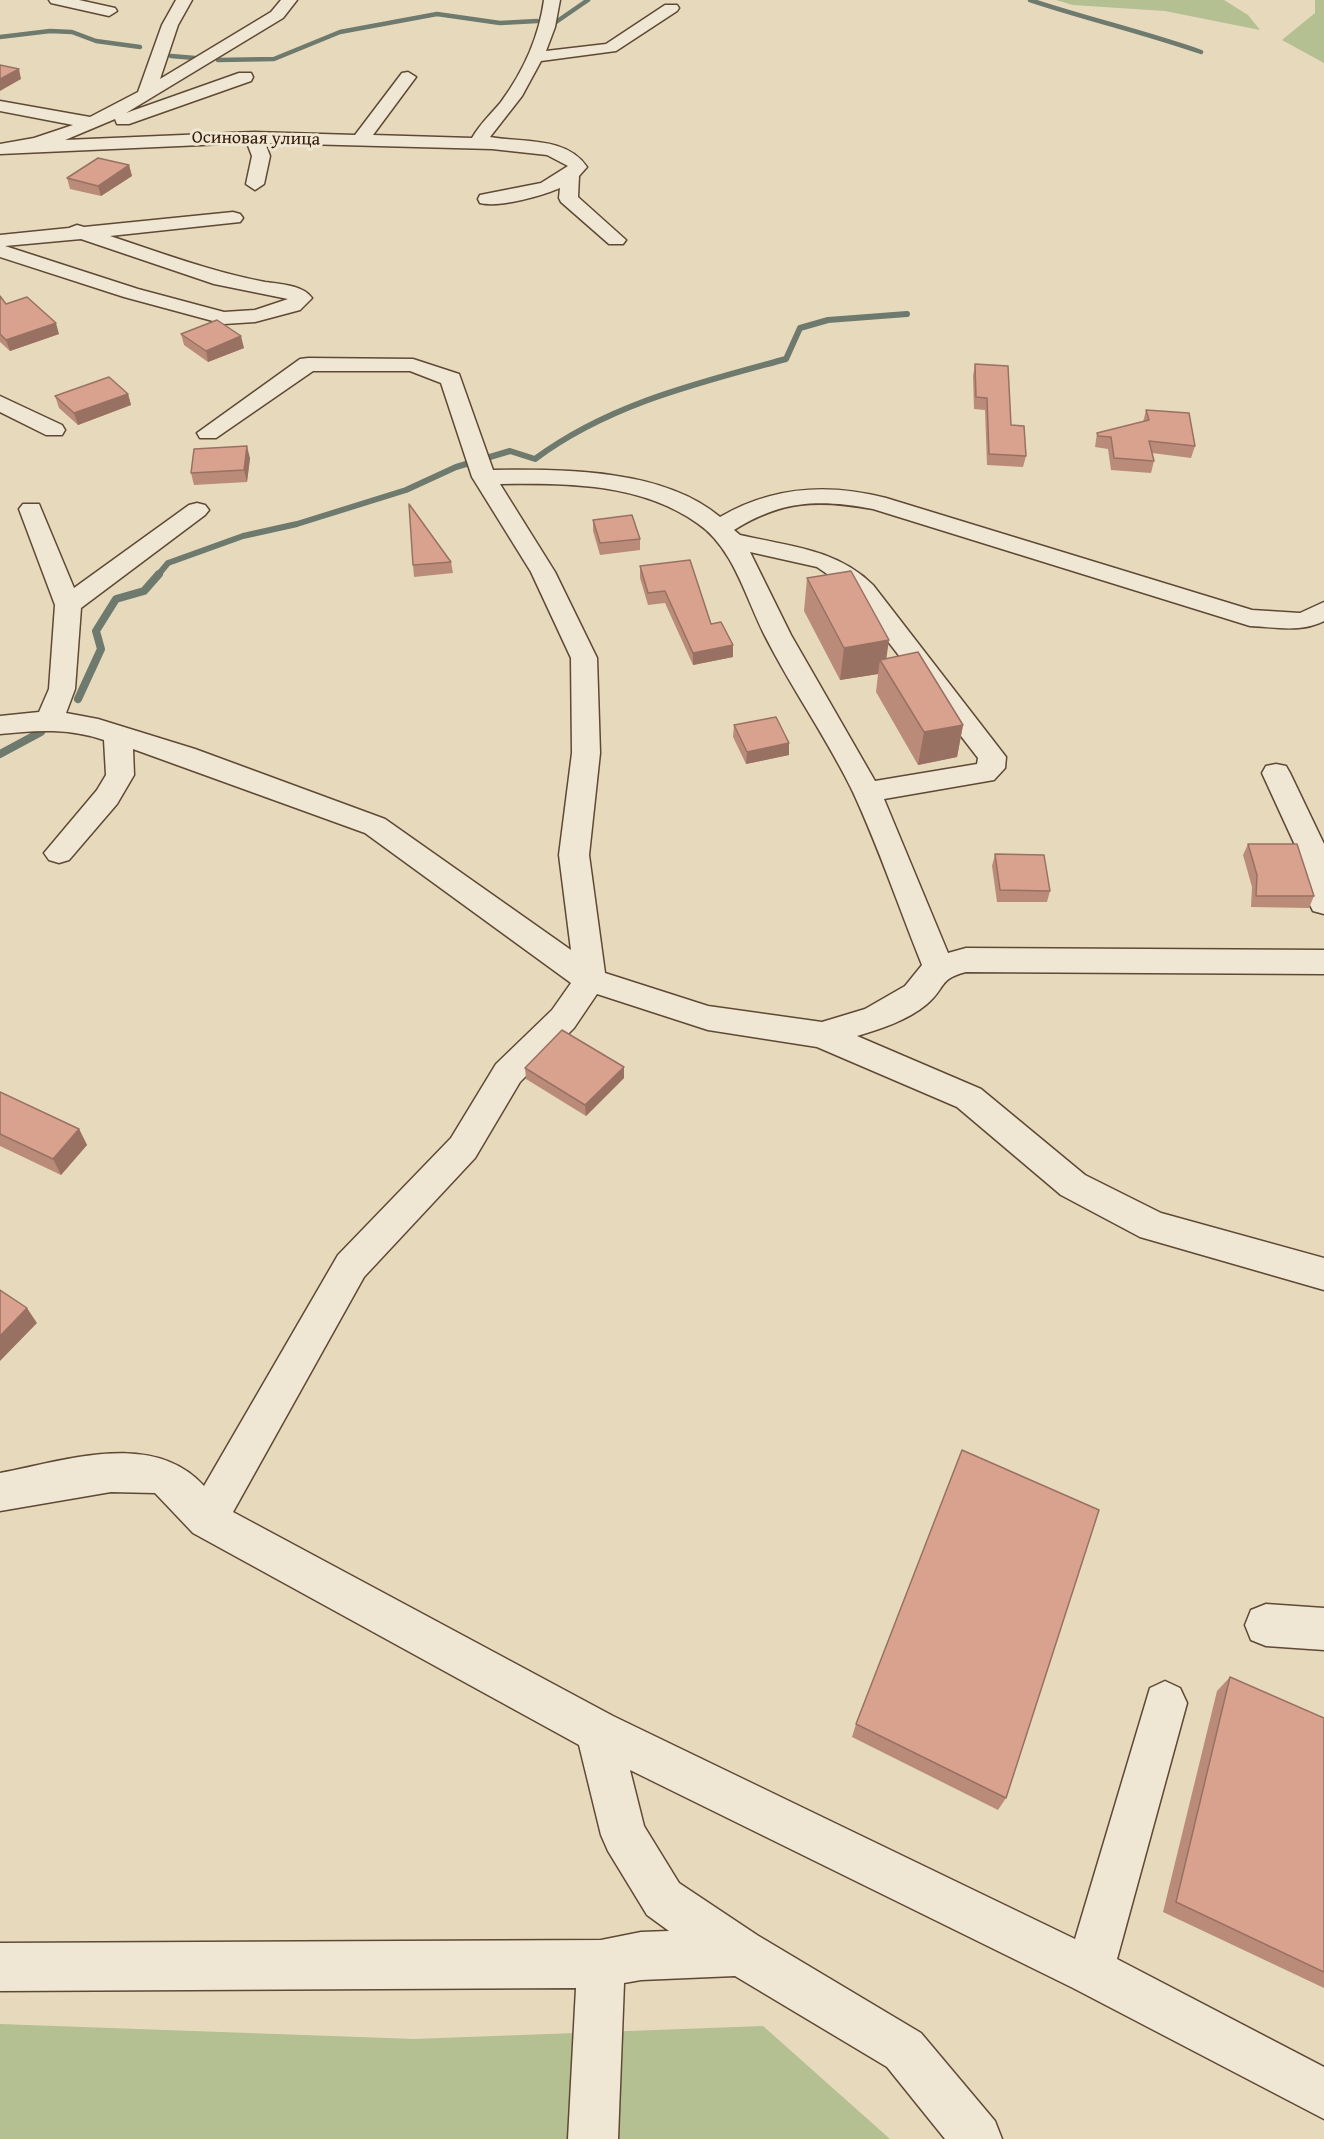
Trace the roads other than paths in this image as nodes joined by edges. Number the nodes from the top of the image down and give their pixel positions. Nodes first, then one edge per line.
1 (57, 0) edge
2 (184, 0) edge
3 (289, 0) edge
4 (552, 0) edge
5 (671, 8) dead end
6 (109, 11) dead end
7 (534, 57) junction
8 (246, 77) dead end
9 (408, 77) dead end
10 (146, 94) junction
11 (0, 106) edge
12 (89, 123) junction
13 (254, 137) junction
14 (359, 141) junction
15 (489, 144) junction
16 (23, 147) junction
17 (0, 149) edge
18 (570, 176) junction
19 (255, 184) dead end
20 (487, 199) dead end
21 (233, 218) dead end
22 (77, 231) junction
23 (616, 240) dead end
24 (0, 241) edge
25 (0, 251) edge
26 (0, 403) edge
27 (54, 430) dead end
28 (208, 433) dead end
29 (480, 466) junction
30 (31, 509) dead end
31 (197, 510) dead end
32 (726, 534) junction
33 (68, 605) junction
34 (1324, 610) edge
35 (50, 720) junction
36 (0, 725) edge
37 (118, 736) junction
38 (1276, 773) dead end
39 (867, 792) junction
40 (59, 853) dead end
41 (1324, 903) edge
42 (1324, 962) edge
43 (938, 967) junction
44 (590, 980) junction
45 (822, 1035) junction
46 (1324, 1274) edge
47 (0, 1492) edge
48 (207, 1519) junction
49 (1266, 1625) dead end
50 (1324, 1629) edge
51 (1165, 1703) dead end
52 (598, 1731) junction
53 (740, 1952) junction
54 (601, 1964) junction
55 (0, 1967) edge
56 (1090, 1971) junction
57 (1324, 2094) edge
58 (593, 2139) edge
59 (977, 2139) edge

1 - 6 street
2 - 10 street
3 - 10 street
4 - 7 street
5 - 7 street
7 - 15 street
8 - 16 street
9 - 14 street
10 - 12 street
11 - 12 street
12 - 16 street
13 - 14 street, Осиновая улица
13 - 16 street, Осиновая улица
13 - 19 street
14 - 15 street, Осиновая улица
15 - 18 street, Осиновая улица
16 - 17 street
18 - 20 street
18 - 23 street
21 - 22 street
22 - 24 street
22 - 25 street
26 - 27 street
28 - 29 street
29 - 32 street
29 - 44 street
30 - 33 street
31 - 33 street
32 - 34 street
32 - 39 street
32 - 39 street
33 - 35 street
35 - 36 street
35 - 37 street
37 - 40 street
37 - 44 street
38 - 41 street
39 - 43 street
42 - 43 street
43 - 45 street
44 - 45 street
44 - 48 street
45 - 46 street
47 - 48 street
48 - 52 street
49 - 50 street
51 - 56 street
52 - 53 street
52 - 56 street
53 - 54 street
53 - 59 street
54 - 55 street
54 - 58 street
56 - 57 street

